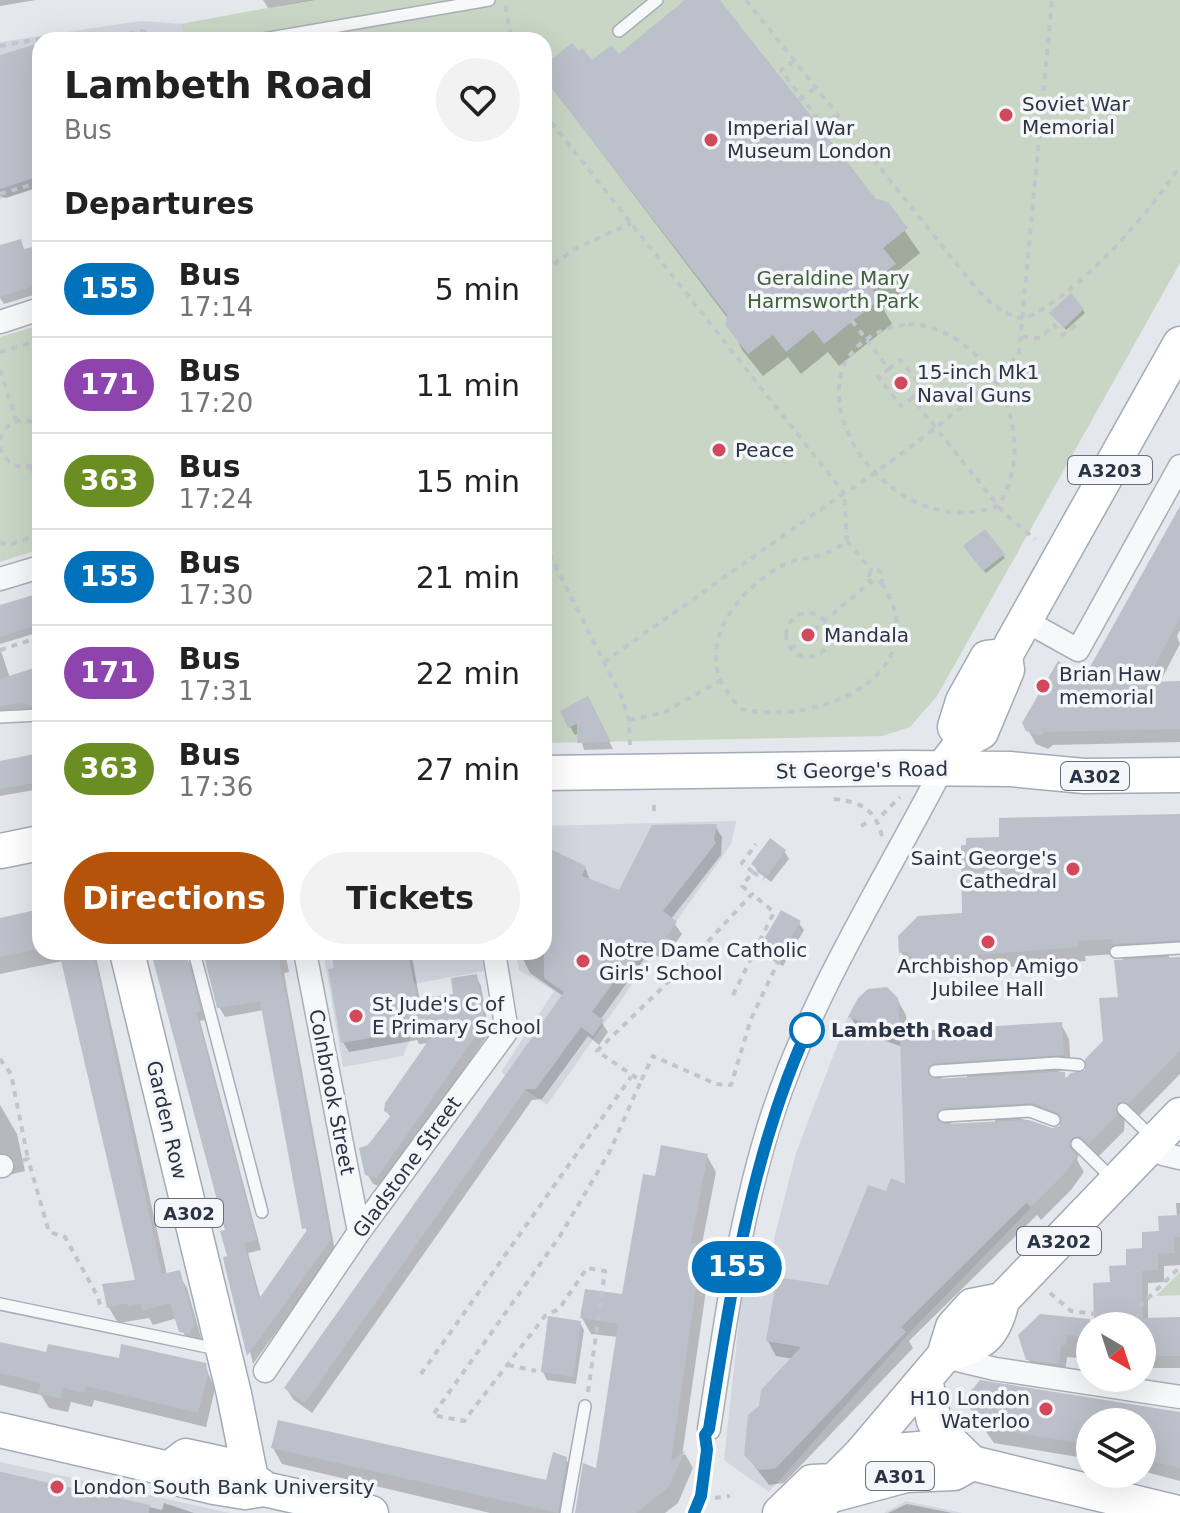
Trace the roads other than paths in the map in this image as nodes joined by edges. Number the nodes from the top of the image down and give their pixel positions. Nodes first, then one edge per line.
1 (489, 0) edge
2 (657, 0) edge
3 (619, 31) dead end
4 (304, 32) edge
5 (32, 312) edge
6 (0, 322) edge
7 (1180, 344) edge
8 (1180, 466) edge
9 (32, 569) edge
10 (0, 579) edge
11 (1026, 621) junction
12 (32, 715) edge
13 (0, 717) edge
14 (942, 769) junction
15 (552, 773) edge
16 (1180, 775) edge
17 (32, 845) edge
18 (0, 851) edge
19 (1180, 948) edge
20 (1116, 952) dead end
21 (129, 960) edge
22 (196, 960) edge
23 (307, 960) edge
24 (495, 960) edge
25 (1079, 1065) dead end
26 (935, 1071) dead end
27 (1123, 1109) dead end
28 (1180, 1115) edge
29 (944, 1116) dead end
30 (1054, 1120) dead end
31 (1077, 1144) dead end
32 (1162, 1148) edge
33 (1116, 1181) junction
34 (262, 1212) dead end
35 (359, 1232) junction
36 (0, 1304) edge
37 (221, 1350) junction
38 (934, 1368) junction
39 (265, 1371) dead end
40 (1180, 1397) edge
41 (585, 1406) road end
42 (709, 1429) joint
43 (0, 1430) edge
44 (861, 1454) junction
45 (963, 1454) junction
46 (263, 1492) edge
47 (826, 1497) edge
48 (371, 1513) edge
49 (566, 1513) edge
50 (694, 1513) edge
51 (780, 1513) edge
52 (1178, 1513) edge

1 - 4 lane
2 - 3 lane
5 - 6 street
7 - 11 main road, A3203
8 - 11 street
9 - 10 street
11 - 14 main road, A3203
12 - 13 lane
14 - 15 main road, St George's Road / A302
14 - 16 main road, St George's Road / A302
14 - 42 street
17 - 18 main road
19 - 20 lane
21 - 37 main road, Garden Row / A302
22 - 34 lane
23 - 35 street, Colnbrook Street
24 - 35 street, Gladstone Street
25 - 26 lane
27 - 32 lane
28 - 32 main road, A3202
29 - 30 lane
31 - 33 lane
32 - 33 main road, A3202
33 - 38 main road, A3202
35 - 39 street, Gladstone Street
36 - 37 lane
37 - 46 main road, Garden Row / A302
38 - 40 street
38 - 44 main road, A3202
38 - 45 main road, A301
41 - 49 lane
42 - 50 lane
43 - 46 main road
44 - 45 main road
44 - 47 main road, A3202
45 - 47 main road, A301
45 - 52 main road, A301
46 - 48 main road
47 - 51 main road

